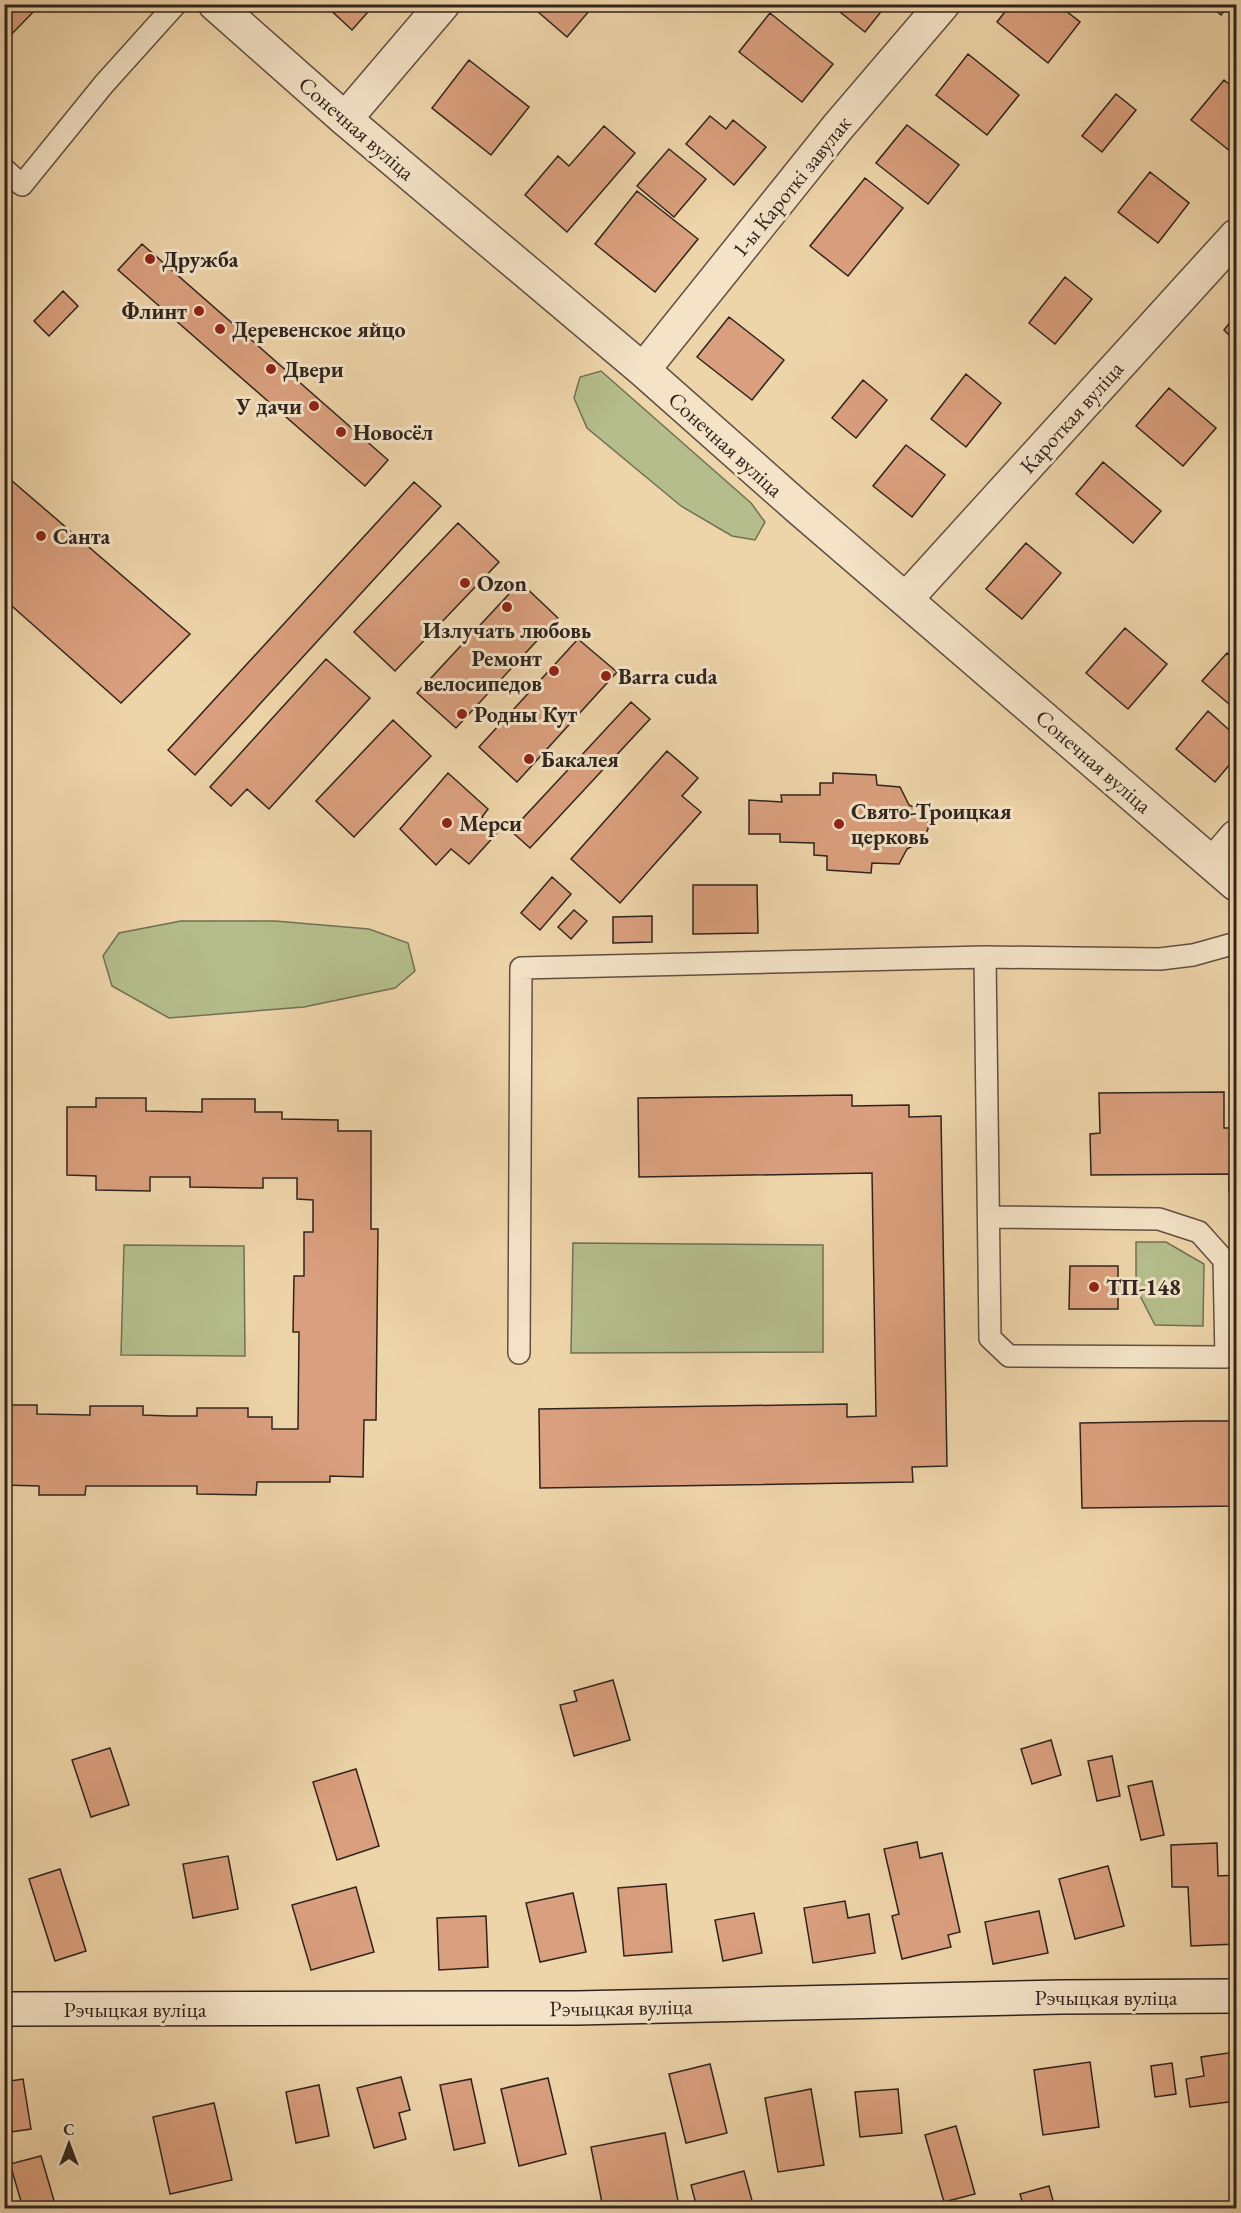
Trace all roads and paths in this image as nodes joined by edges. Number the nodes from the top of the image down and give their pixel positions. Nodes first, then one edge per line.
1 (176, 4) edge
2 (215, 4) edge
3 (443, 4) edge
4 (943, 4) edge
5 (345, 119) junction
6 (4, 169) edge
7 (1236, 236) edge
8 (643, 370) junction
9 (906, 599) junction
10 (1236, 837) edge
11 (1225, 873) edge
12 (1236, 943) edge
13 (985, 957) junction
14 (989, 1217) junction
15 (519, 1353) dead end
16 (1236, 1996) edge
17 (4, 2009) edge

1 - 6 lane
2 - 5 street, Сонечная вуліца
3 - 5 street
4 - 8 street, 1-ы Кароткі завулак
5 - 8 street, Сонечная вуліца
7 - 9 street, Кароткая вуліца
8 - 9 street, Сонечная вуліца
9 - 11 street, Сонечная вуліца
10 - 11 street
12 - 13 lane
13 - 14 lane
13 - 15 lane
14 - 14 lane
16 - 17 street, Рэчыцкая вуліца

